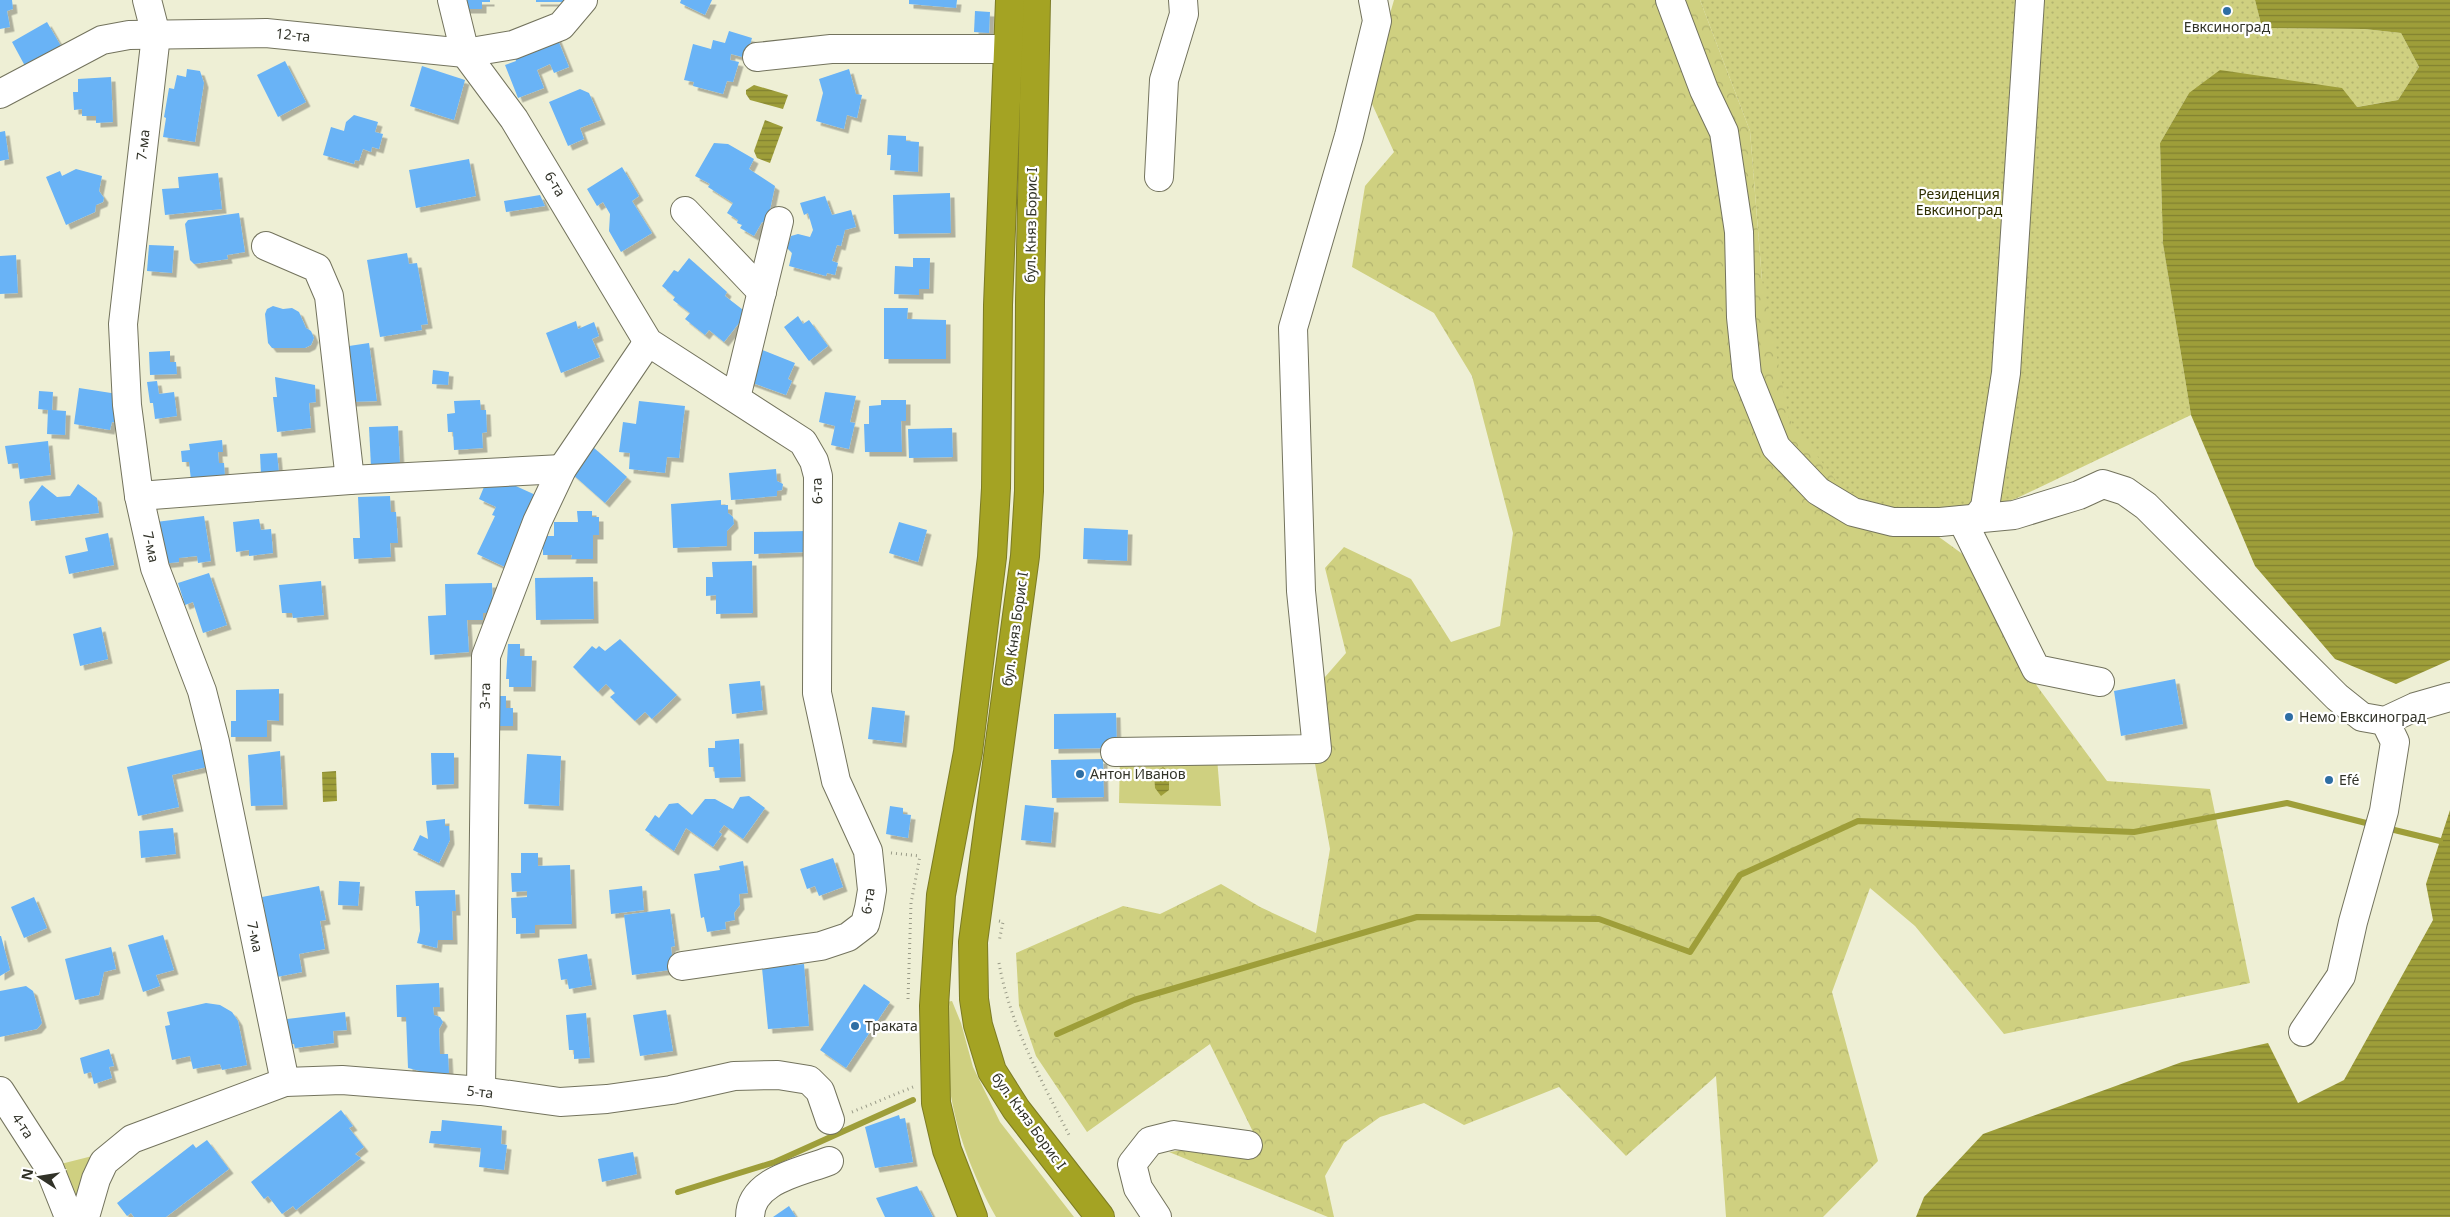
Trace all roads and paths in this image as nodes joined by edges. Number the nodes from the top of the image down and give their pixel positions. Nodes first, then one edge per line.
1 (147, 0) edge
2 (452, 0) edge
3 (582, 0) edge
4 (1010, 0) edge
5 (1036, 0) edge
6 (1183, 0) edge
7 (1373, 0) edge
8 (1670, 0) edge
9 (2030, 0) edge
10 (156, 35) junction
11 (1009, 49) junction
12 (465, 53) junction
13 (757, 57) dead end
14 (0, 94) edge
15 (1159, 176) dead end
16 (685, 211) dead end
17 (779, 221) dead end
18 (266, 246) dead end
19 (762, 292) junction
20 (648, 342) junction
21 (736, 398) junction
22 (562, 469) junction
23 (350, 480) junction
24 (139, 496) junction
25 (1969, 519) junction
26 (2100, 682) dead end
27 (2450, 697) edge
28 (2385, 721) junction
29 (1115, 752) dead end
30 (868, 851) junction
31 (920, 856) junction
32 (947, 863) junction
33 (1003, 922) dead end
34 (999, 946) dead end
35 (998, 953) dead end
36 (682, 966) dead end
37 (908, 985) dead end
38 (2303, 1032) dead end
39 (933, 1058) junction
40 (285, 1082) junction
41 (0, 1091) edge
42 (481, 1091) junction
43 (830, 1120) joint
44 (1072, 1143) dead end
45 (1248, 1145) dead end
46 (829, 1161) dead end
47 (69, 1217) edge
48 (85, 1217) edge
49 (750, 1217) edge
50 (973, 1217) edge
51 (1100, 1217) edge
52 (1157, 1217) edge

1 - 10 street, 7-ма
2 - 12 street, 6-та
3 - 12 street, 12-та
4 - 11 highway, бул. Княз Борис I
5 - 51 highway, бул. Княз Борис I
6 - 15 street
7 - 29 street
8 - 25 street
9 - 25 street
10 - 12 street, 12-та
10 - 14 street, 12-та
10 - 24 street, 7-ма
11 - 13 street
11 - 32 highway, бул. Княз Борис I
12 - 20 street, 6-та
16 - 19 street
17 - 19 street
18 - 23 street
19 - 21 street
20 - 21 street, 6-та
20 - 22 street, 3-та
21 - 30 street, 6-та
22 - 23 street
22 - 42 street, 3-та
23 - 24 street
24 - 40 street, 7-ма
25 - 26 street
25 - 28 street
27 - 28 street
28 - 38 street
30 - 31 path
30 - 36 street, 6-та
31 - 32 path
31 - 37 path
32 - 39 highway, бул. Княз Борис I
33 - 34 path
35 - 44 path
39 - 43 path
39 - 50 highway, бул. Княз Борис I
40 - 42 street, 5-та
40 - 48 street, 5-та
41 - 47 street, 4-та
42 - 43 street, 5-та
45 - 52 street
46 - 49 street

